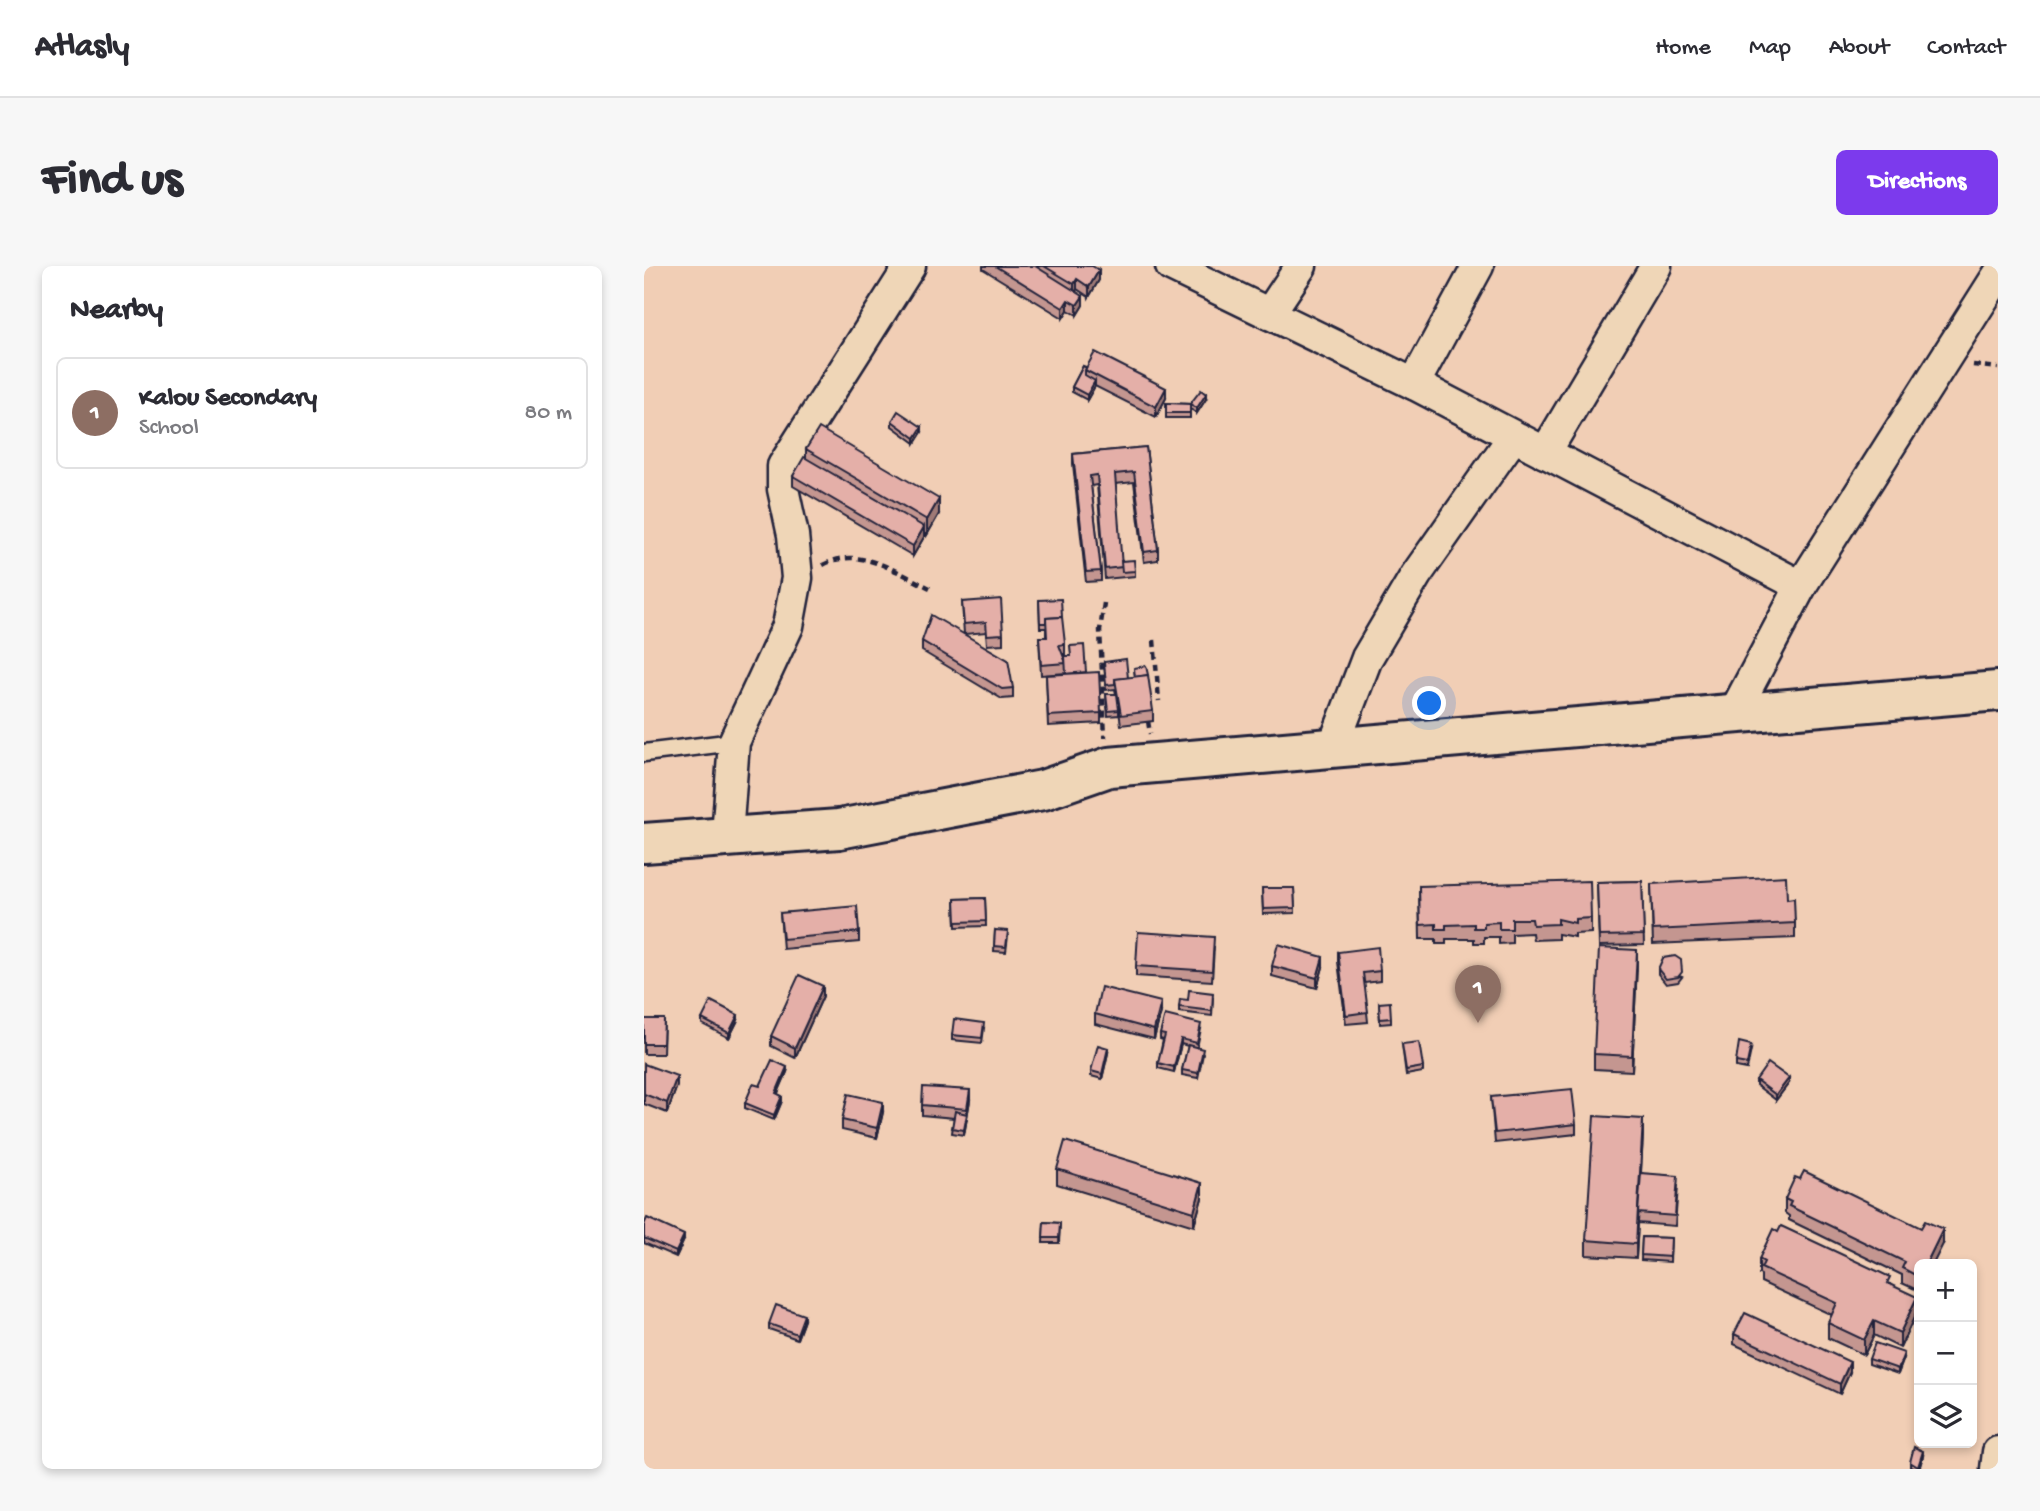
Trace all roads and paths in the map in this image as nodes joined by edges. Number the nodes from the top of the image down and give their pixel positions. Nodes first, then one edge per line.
1 (911, 266) edge
2 (1171, 266) edge
3 (1301, 266) edge
4 (1478, 266) edge
5 (1656, 266) edge
6 (1998, 275) edge
7 (1269, 314) junction
8 (1414, 384) junction
9 (1513, 437) junction
10 (1545, 453) junction
11 (797, 578) junction
12 (1801, 586) junction
13 (930, 588) dead end
14 (1104, 603) dead end
15 (1154, 640) dead end
16 (1998, 691) edge
17 (1159, 701) dead end
18 (1735, 711) junction
19 (1105, 724) dead end
20 (734, 742) junction
21 (1333, 747) junction
22 (644, 753) edge
23 (727, 836) junction
24 (644, 843) edge
25 (1998, 1452) edge
26 (1996, 1469) edge

1 - 11 street
2 - 7 street
3 - 7 street
4 - 8 street
5 - 10 street
6 - 12 street
7 - 8 street
8 - 9 street
9 - 10 street
9 - 21 street
10 - 12 street
11 - 13 path
11 - 20 street
12 - 18 street
14 - 19 path
15 - 17 path
16 - 18 main road
18 - 21 main road
20 - 22 lane
20 - 23 street
21 - 23 main road
23 - 24 main road
25 - 26 street

